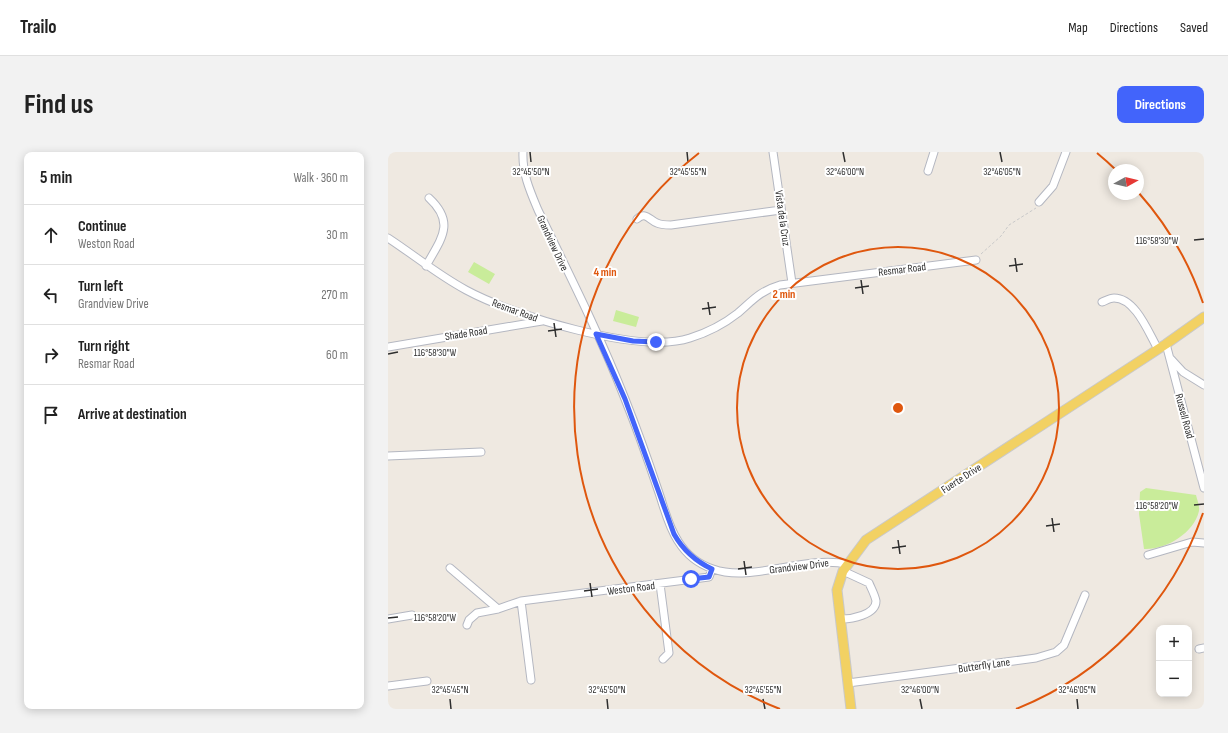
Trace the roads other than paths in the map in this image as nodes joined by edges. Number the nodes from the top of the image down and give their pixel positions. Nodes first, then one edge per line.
1 (523, 152) edge
2 (773, 152) edge
3 (934, 152) edge
4 (1066, 152) edge
5 (928, 171) dead end
6 (429, 198) dead end
7 (1039, 202) road end
8 (782, 210) junction
9 (637, 219) dead end
10 (388, 238) edge
11 (976, 260) road end
12 (426, 266) junction
13 (792, 283) junction
14 (1102, 302) dead end
15 (1204, 317) edge
16 (545, 320) junction
17 (596, 334) junction
18 (1166, 344) junction
19 (388, 347) edge
20 (1158, 349) junction
21 (1169, 357) junction
22 (1204, 386) edge
23 (481, 452) dead end
24 (388, 456) edge
25 (1204, 488) edge
26 (1204, 543) edge
27 (1148, 555) dead end
28 (845, 567) junction
29 (450, 568) dead end
30 (712, 569) junction
31 (660, 584) junction
32 (1085, 595) dead end
33 (521, 601) junction
34 (498, 609) junction
35 (412, 615) dead end
36 (388, 619) edge
37 (842, 619) junction
38 (467, 625) dead end
39 (663, 659) dead end
40 (531, 680) dead end
41 (427, 681) dead end
42 (848, 683) junction
43 (388, 686) edge
44 (851, 709) edge

1 - 17 street, Grandview Drive
2 - 8 street, Vista de la Cruz
3 - 5 street
4 - 7 street
6 - 12 street
8 - 9 street
8 - 13 street, Vista de la Cruz
10 - 12 street, Resmar Road
11 - 13 street, Resmar Road
12 - 16 street, Resmar Road
13 - 17 street, Resmar Road
14 - 20 street
15 - 18 main road, Fuerte Drive
16 - 17 street, Resmar Road
16 - 19 street, Shade Road
17 - 30 street, Grandview Drive
18 - 20 main road, Fuerte Drive
18 - 21 street, Russell Road
20 - 28 main road, Fuerte Drive
21 - 22 street
21 - 25 street, Russell Road
23 - 24 street
26 - 27 street
28 - 30 street, Grandview Drive
28 - 37 main road, Fuerte Drive
28 - 37 street, Grandview Drive
29 - 34 street
30 - 31 street, Weston Road
31 - 33 street, Weston Road
31 - 39 street
32 - 42 street, Butterfly Lane
33 - 34 street, Weston Road
33 - 40 street
34 - 38 street, Weston Road
35 - 36 street
37 - 42 main road, Fuerte Drive
41 - 43 street
42 - 44 main road, Fuerte Drive

